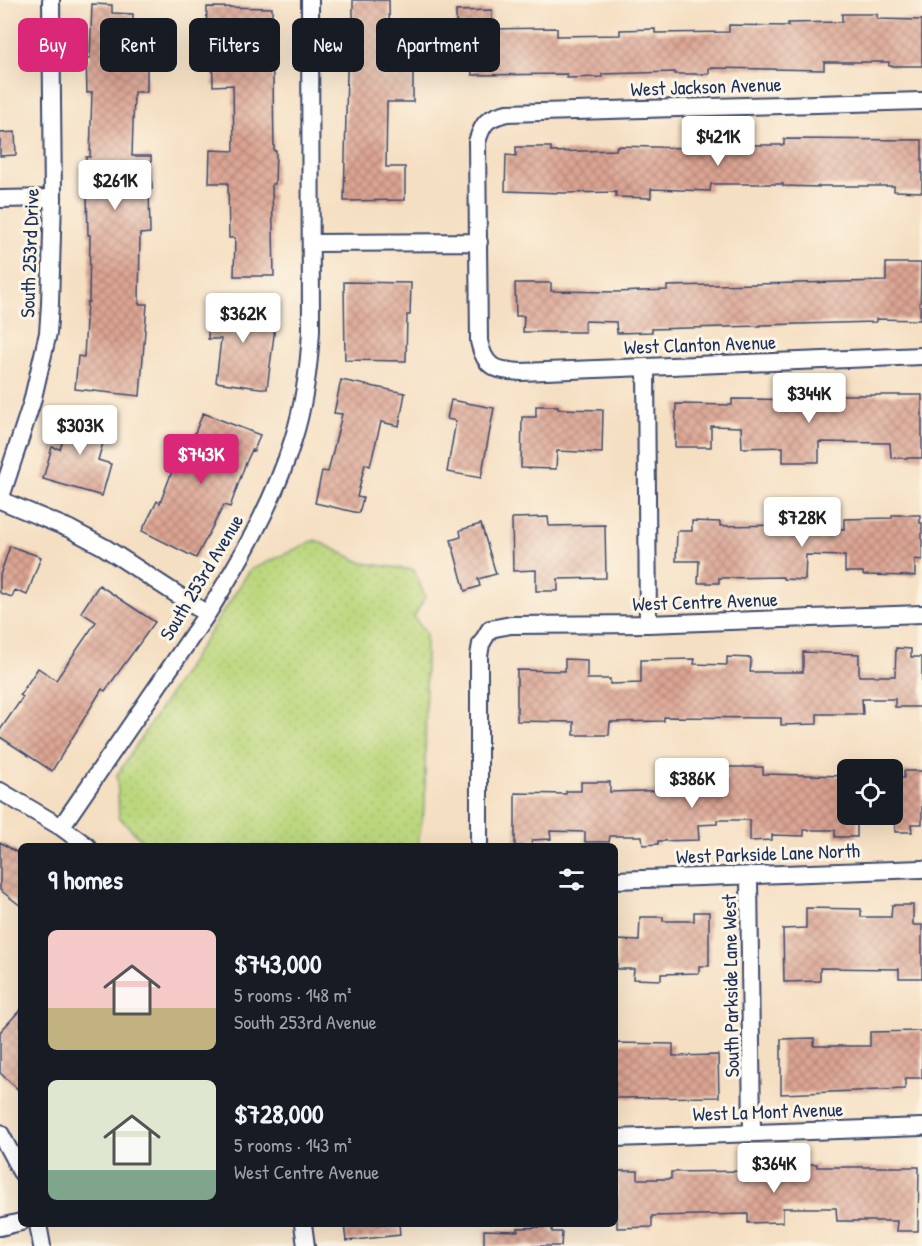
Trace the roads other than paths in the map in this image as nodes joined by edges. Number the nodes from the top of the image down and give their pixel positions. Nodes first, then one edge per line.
1 (51, 0) edge
2 (310, 0) edge
3 (922, 101) edge
4 (52, 198) junction
5 (0, 199) edge
6 (479, 242) junction
7 (312, 243) junction
8 (922, 356) edge
9 (646, 367) junction
10 (0, 500) edge
11 (207, 614) junction
12 (922, 614) edge
13 (648, 624) junction
14 (0, 791) edge
15 (61, 827) junction
16 (83, 843) edge
17 (479, 843) edge
18 (922, 869) edge
19 (749, 875) junction
20 (618, 880) edge
21 (922, 1127) edge
22 (0, 1132) edge
23 (752, 1133) junction
24 (618, 1138) edge
25 (18, 1166) edge
26 (18, 1223) edge
27 (0, 1227) edge
28 (39, 1227) edge
29 (303, 1227) edge
30 (42, 1246) edge
31 (306, 1246) edge

1 - 4 street, South 253rd Drive
2 - 7 street, South 253rd Avenue
3 - 6 street, West Jackson Avenue
4 - 5 street
4 - 10 street, South 253rd Drive
6 - 7 street
6 - 9 street, West Clanton Avenue
7 - 11 street, South 253rd Avenue
8 - 9 street, West Clanton Avenue
9 - 13 street
10 - 11 street
11 - 15 street, South 253rd Avenue
12 - 13 street, West Centre Avenue
13 - 17 street, West Centre Avenue
14 - 15 street
15 - 16 street
18 - 19 street, West Parkside Lane North
19 - 20 street, West Parkside Lane North
19 - 23 street, South Parkside Lane West
21 - 23 street, West La Mont Avenue
22 - 25 street
23 - 24 street, West La Mont Avenue
26 - 27 street
28 - 30 street
29 - 31 street

